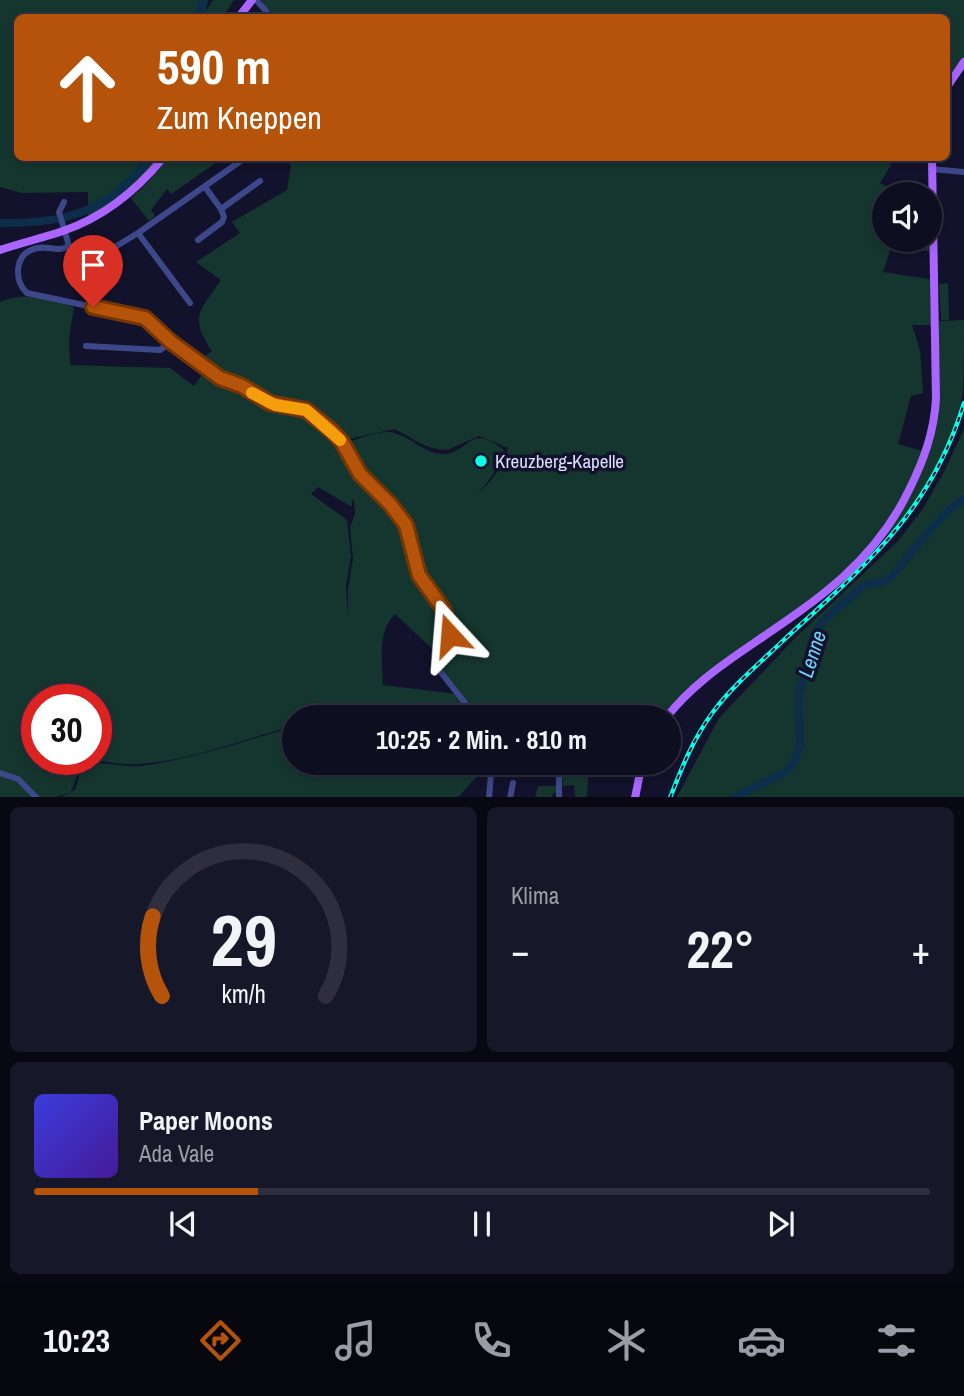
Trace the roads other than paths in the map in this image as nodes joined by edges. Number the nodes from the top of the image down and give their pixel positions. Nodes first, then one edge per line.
1 (254, 0) edge
2 (242, 14) edge
3 (266, 14) edge
4 (964, 62) edge
5 (950, 83) edge
6 (160, 161) edge
7 (241, 161) edge
8 (932, 161) edge
9 (932, 169) junction
10 (964, 172) edge
11 (260, 181) dead end
12 (205, 187) junction
13 (64, 202) dead end
14 (221, 209) junction
15 (62, 223) junction
16 (138, 233) junction
17 (198, 240) dead end
18 (69, 246) junction
19 (0, 250) edge
20 (190, 303) dead end
21 (171, 342) junction
22 (86, 346) dead end
23 (468, 705) edge
24 (677, 705) edge
25 (0, 773) edge
26 (491, 775) edge
27 (559, 775) edge
28 (640, 775) edge
29 (513, 783) dead end
30 (37, 797) edge
31 (489, 797) edge
32 (510, 797) edge
33 (559, 797) edge
34 (635, 797) edge

1 - 2 main road
1 - 3 street
4 - 5 main road
6 - 15 main road
7 - 12 street
8 - 9 main road
9 - 10 street
9 - 24 main road
11 - 14 street
12 - 14 street
12 - 16 street
13 - 15 street
14 - 17 street
15 - 18 street
15 - 19 main road
16 - 18 street
16 - 20 street
18 - 21 street
21 - 22 street
21 - 23 street
25 - 30 street
26 - 31 street
27 - 33 street
28 - 34 main road
29 - 32 street

